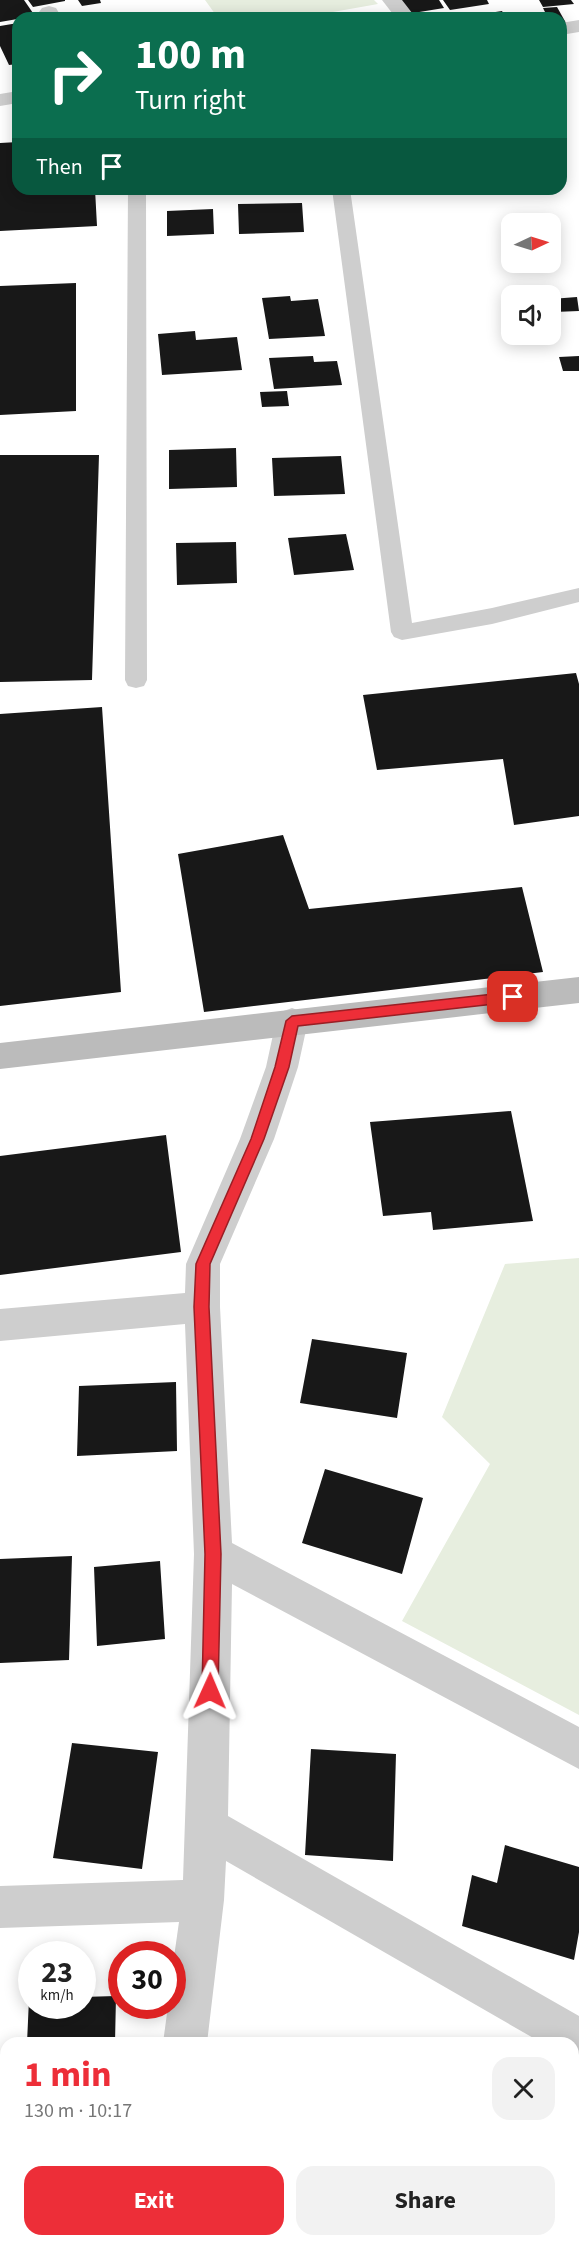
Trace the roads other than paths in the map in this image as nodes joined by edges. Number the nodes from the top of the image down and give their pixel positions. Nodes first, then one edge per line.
1 (392, 0) edge
2 (401, 12) edge
3 (137, 195) edge
4 (342, 195) edge
5 (579, 595) edge
6 (136, 680) dead end
7 (579, 990) edge
8 (292, 1021) junction
9 (0, 1056) edge
10 (202, 1307) junction
11 (0, 1326) edge
12 (213, 1554) junction
13 (579, 1749) edge
14 (207, 1827) junction
15 (203, 1900) junction
16 (0, 1907) edge
17 (186, 2037) edge
18 (574, 2037) edge

1 - 2 street
3 - 6 lane
4 - 5 lane
7 - 8 street
8 - 9 street
8 - 10 street
10 - 11 street
10 - 12 street
12 - 13 street
12 - 14 street
14 - 15 street
14 - 18 street
15 - 16 street
15 - 17 street

